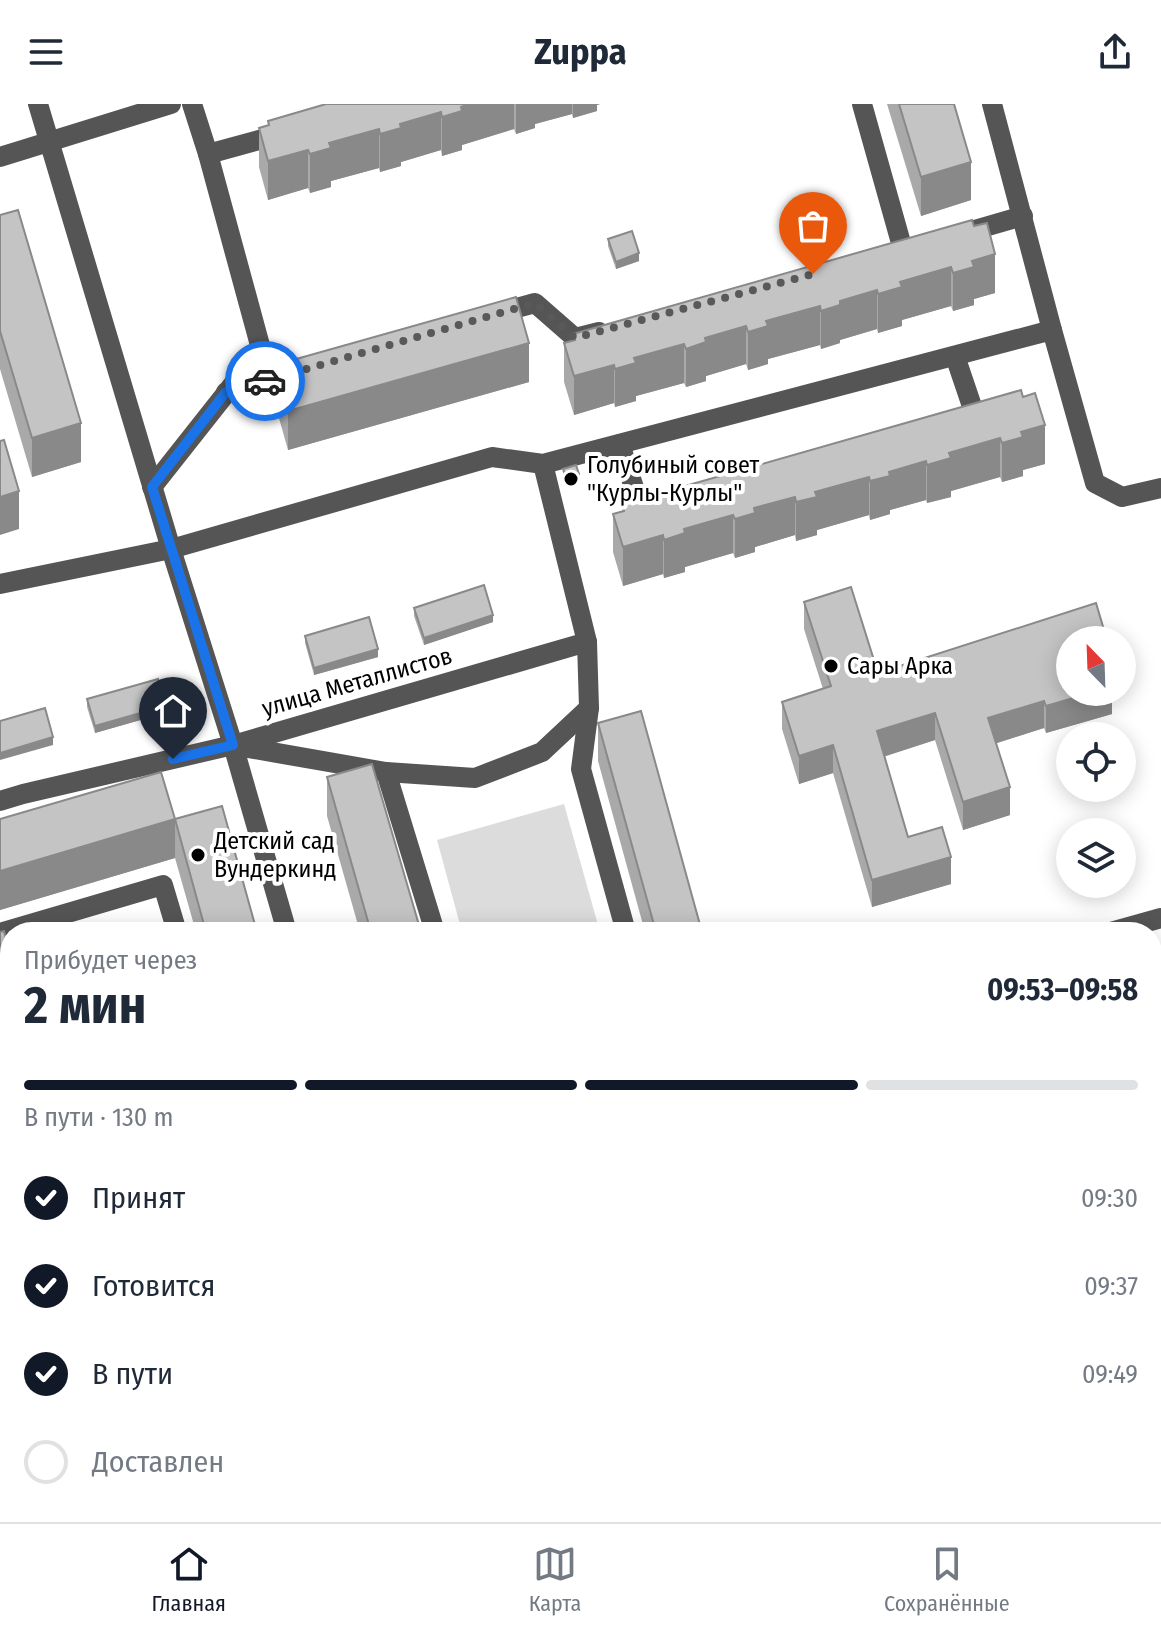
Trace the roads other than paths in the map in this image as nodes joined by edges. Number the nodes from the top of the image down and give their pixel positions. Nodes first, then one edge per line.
1 (38, 104) edge
2 (171, 104) edge
3 (192, 104) edge
4 (862, 104) edge
5 (992, 104) edge
6 (298, 129) edge
7 (49, 142) junction
8 (208, 154) junction
9 (0, 157) edge
10 (1023, 216) junction
11 (948, 237) edge
12 (873, 258) edge
13 (475, 320) edge
14 (620, 326) edge
15 (1052, 330) junction
16 (955, 356) junction
17 (325, 364) edge
18 (226, 392) junction
19 (948, 433) edge
20 (620, 444) junction
21 (543, 464) junction
22 (152, 487) junction
23 (1161, 488) edge
24 (659, 515) edge
25 (171, 549) junction
26 (0, 584) edge
27 (587, 642) junction
28 (589, 708) junction
29 (233, 745) junction
30 (386, 772) junction
31 (0, 801) edge
32 (37, 922) edge
33 (174, 922) edge
34 (284, 922) edge
35 (432, 922) edge
36 (623, 922) edge

1 - 7 street
2 - 7 street
3 - 8 street
4 - 12 street
5 - 10 street
6 - 8 street
7 - 9 street
7 - 22 street
8 - 18 street
10 - 11 street
10 - 15 street
13 - 14 street
15 - 16 street
15 - 23 street
16 - 19 street
16 - 20 street
17 - 18 street
18 - 22 street
20 - 21 street
20 - 24 street
21 - 25 street
21 - 27 street
22 - 25 street
25 - 26 street
25 - 29 street
27 - 28 street
27 - 29 street, улица Металлистов
28 - 30 street
28 - 36 street
29 - 30 street
29 - 31 street, улица Металлистов
29 - 34 street
30 - 35 street
32 - 33 street

